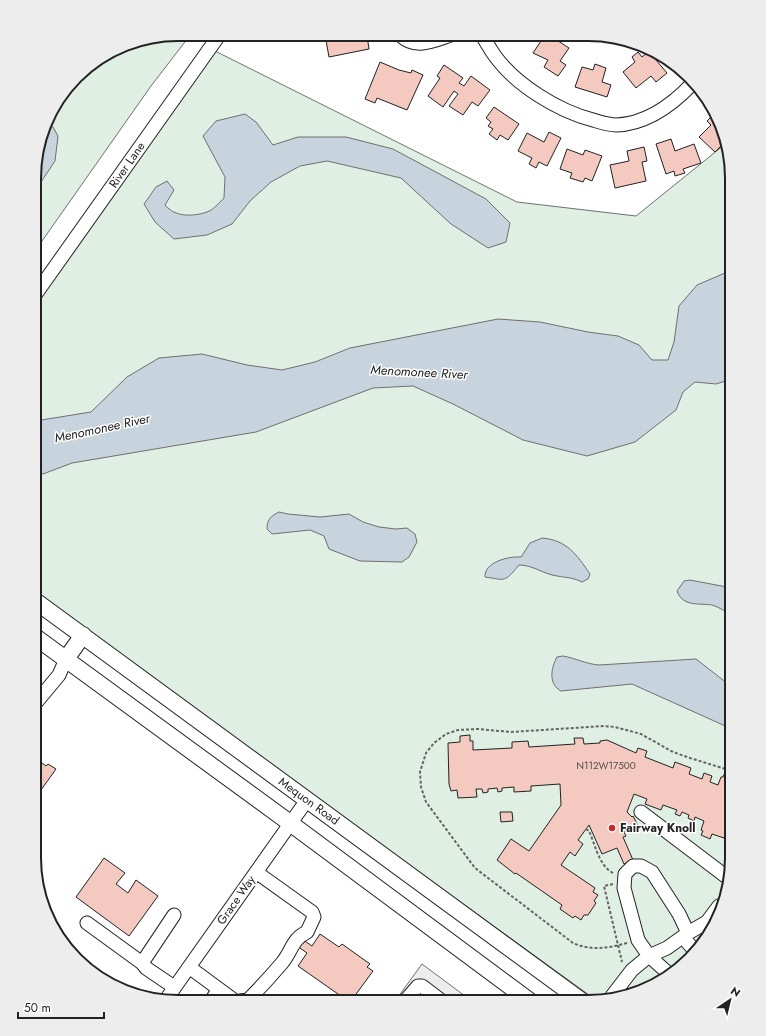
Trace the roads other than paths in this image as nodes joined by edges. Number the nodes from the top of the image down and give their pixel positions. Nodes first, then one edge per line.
1 (215, 41) edge
2 (408, 41) edge
3 (432, 41) edge
4 (486, 41) edge
5 (689, 86) edge
6 (41, 287) edge
7 (41, 605) edge
8 (83, 636) junction
9 (41, 641) edge
10 (66, 659) junction
11 (41, 697) edge
12 (306, 800) junction
13 (641, 812) dead end
14 (290, 823) junction
15 (256, 872) junction
16 (724, 875) edge
17 (713, 914) edge
18 (174, 915) dead end
19 (86, 923) dead end
20 (686, 935) junction
21 (692, 947) edge
22 (649, 956) junction
23 (142, 963) junction
24 (189, 967) junction
25 (666, 971) edge
26 (174, 988) junction
27 (219, 989) junction
28 (615, 992) edge
29 (169, 995) edge
30 (215, 995) edge
31 (228, 995) edge
32 (253, 995) edge
33 (411, 995) edge
34 (434, 995) edge
35 (522, 995) edge
36 (573, 995) edge

1 - 6 street, River Lane
2 - 3 street
4 - 5 street
7 - 8 main road, Mequon Road
8 - 10 main road
8 - 12 main road, Mequon Road
9 - 10 main road
10 - 11 street
10 - 14 main road
12 - 14 street, Grace Way
12 - 36 main road, Mequon Road
13 - 16 street
14 - 15 street, Grace Way
14 - 35 main road
15 - 24 street, Grace Way
15 - 32 street
17 - 20 street
18 - 23 street
19 - 23 street
20 - 21 street
20 - 22 street
20 - 22 street
22 - 25 street
22 - 28 street
23 - 26 street
24 - 26 street, Grace Way
24 - 27 street
26 - 29 street, Grace Way
27 - 30 street
27 - 31 street
33 - 34 street

